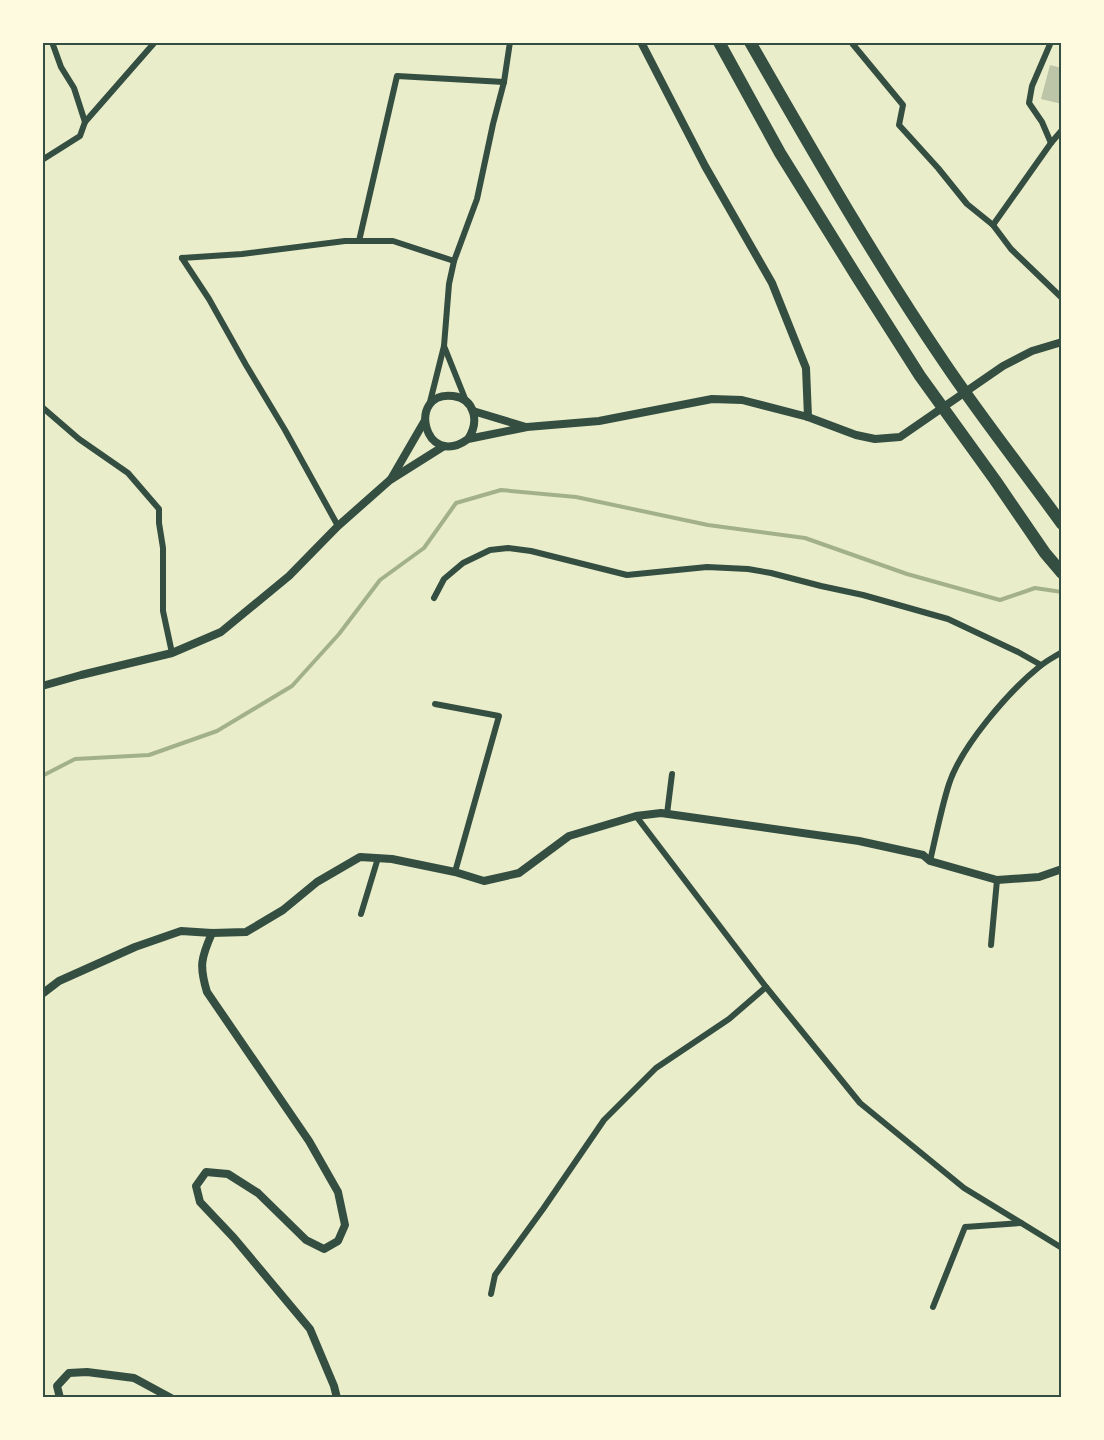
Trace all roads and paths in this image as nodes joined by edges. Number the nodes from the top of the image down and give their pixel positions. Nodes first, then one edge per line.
1 (52, 42) edge
2 (155, 42) edge
3 (510, 42) edge
4 (641, 42) edge
5 (719, 42) edge
6 (750, 42) edge
7 (851, 42) edge
8 (1051, 42) edge
9 (504, 82) junction
10 (85, 122) junction
11 (1062, 130) edge
12 (1051, 143) junction
13 (42, 160) edge
14 (993, 225) junction
15 (359, 241) junction
16 (454, 261) junction
17 (1062, 298) edge
18 (1062, 342) edge
19 (444, 346) junction
20 (466, 401) junction
21 (428, 406) junction
22 (42, 407) edge
23 (473, 411) junction
24 (808, 417) junction
25 (424, 422) junction
26 (527, 427) junction
27 (468, 439) junction
28 (444, 446) junction
29 (390, 480) junction
30 (1062, 524) edge
31 (338, 526) junction
32 (1062, 573) edge
33 (435, 598) dead end
34 (1062, 652) edge
35 (172, 653) junction
36 (1041, 665) junction
37 (42, 686) edge
38 (435, 704) dead end
39 (672, 774) dead end
40 (667, 814) junction
41 (636, 816) junction
42 (378, 858) junction
43 (930, 861) junction
44 (1062, 869) edge
45 (456, 872) junction
46 (997, 880) junction
47 (361, 914) dead end
48 (212, 933) junction
49 (991, 945) dead end
50 (766, 987) junction
51 (42, 994) edge
52 (1022, 1223) junction
53 (1062, 1248) edge
54 (491, 1294) dead end
55 (933, 1307) dead end
56 (60, 1398) edge
57 (171, 1398) edge
58 (337, 1398) edge

1 - 10 street
2 - 10 street
3 - 9 street
4 - 24 street
5 - 32 highway
6 - 30 highway
7 - 14 street
8 - 12 street
9 - 15 street
9 - 16 street
10 - 13 street
11 - 12 street
12 - 14 street
14 - 17 street
15 - 16 street
15 - 31 street
16 - 19 street
18 - 24 street
19 - 20 street
19 - 21 street
20 - 21 street
20 - 23 street
21 - 25 street
22 - 35 street
23 - 26 street
23 - 27 street
24 - 26 street
25 - 28 street
25 - 29 street
26 - 27 street
27 - 28 street
28 - 29 street
29 - 31 street
31 - 35 street
33 - 36 street
34 - 36 street
35 - 37 street
36 - 43 street
38 - 45 street
39 - 40 street
40 - 41 street
40 - 43 street
41 - 45 street
41 - 50 street
42 - 45 street
42 - 47 street
42 - 48 street
43 - 46 street
44 - 46 street
46 - 49 street
48 - 51 street
48 - 58 street
50 - 52 street
50 - 54 street
52 - 53 street
52 - 55 street
56 - 57 street

